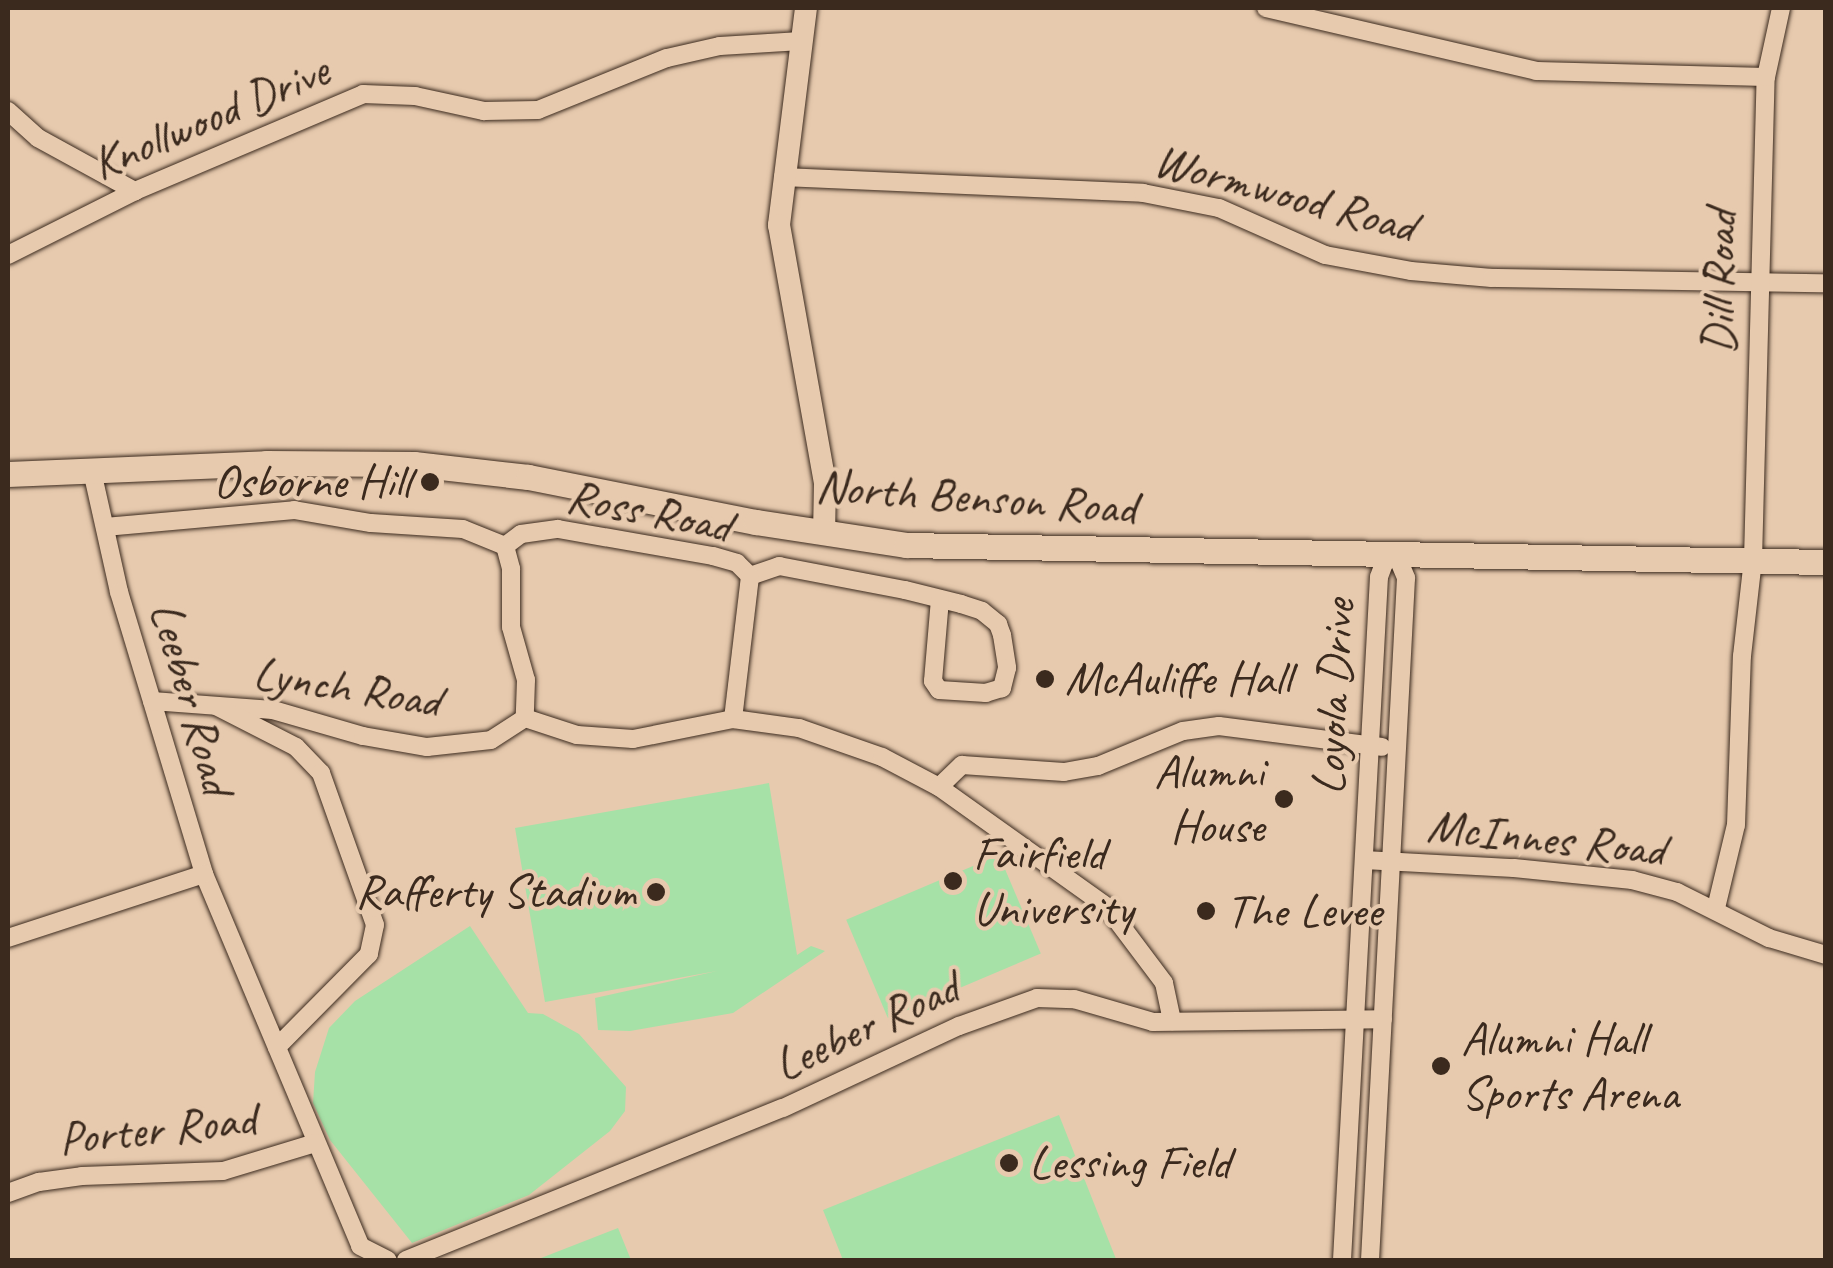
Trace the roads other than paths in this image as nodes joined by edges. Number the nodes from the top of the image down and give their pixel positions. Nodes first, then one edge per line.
1 (806, 8) edge
2 (1266, 8) edge
3 (1781, 8) edge
4 (801, 41) junction
5 (1766, 77) junction
6 (8, 110) edge
7 (784, 177) junction
8 (135, 190) junction
9 (8, 255) edge
10 (1760, 281) junction
11 (1826, 283) edge
12 (92, 470) junction
13 (8, 474) edge
14 (104, 527) junction
15 (824, 533) junction
16 (506, 546) junction
17 (1396, 554) junction
18 (1753, 560) junction
19 (1826, 562) edge
20 (750, 576) junction
21 (940, 599) junction
22 (152, 701) junction
23 (216, 706) junction
24 (524, 718) junction
25 (733, 719) junction
26 (1370, 746) junction
27 (1397, 748) junction
28 (939, 787) junction
29 (1364, 860) junction
30 (1391, 862) junction
31 (204, 874) junction
32 (1716, 908) junction
33 (8, 938) edge
34 (1826, 955) edge
35 (1382, 1018) junction
36 (1355, 1019) junction
37 (1172, 1022) junction
38 (276, 1048) junction
39 (314, 1143) junction
40 (8, 1194) edge
41 (388, 1260) edge
42 (406, 1260) edge
43 (1342, 1260) edge
44 (1370, 1260) edge

1 - 4 street
2 - 5 street
3 - 5 street, Dill Road
4 - 7 street
4 - 8 street, Knollwood Drive
5 - 10 street, Dill Road
6 - 8 street
7 - 10 street, Wormwood Road
7 - 15 street
8 - 9 street, Knollwood Drive
10 - 11 street, Wormwood Road
10 - 18 street, Dill Road
12 - 13 main road, North Benson Road
12 - 14 street, Leeber Road
12 - 15 main road, North Benson Road
14 - 16 street, Ross Road
14 - 22 street, Leeber Road
15 - 17 main road, North Benson Road
16 - 20 street, Ross Road
16 - 24 street
17 - 18 main road, North Benson Road
17 - 26 street, Loyola Drive
17 - 27 street, Loyola Drive
18 - 19 main road, North Benson Road
18 - 32 street, Dill Road
20 - 21 street, Ross Road
20 - 25 street
21 - 21 street, Ross Road
22 - 23 street, Lynch Road
22 - 31 street, Leeber Road
23 - 24 street, Lynch Road
23 - 38 street, Lynch Road
24 - 25 street
25 - 28 street
26 - 27 street
26 - 28 street
26 - 29 street, Loyola Drive
27 - 30 street, Loyola Drive
28 - 37 street
29 - 30 street, McInnes Road
29 - 36 street, Loyola Drive
30 - 32 street, McInnes Road
30 - 35 street, Loyola Drive
31 - 33 street
31 - 38 street, Leeber Road
32 - 34 street, McInnes Road
35 - 36 street, Leeber Road
35 - 44 street, Loyola Drive
36 - 37 street, Leeber Road
36 - 43 street, Loyola Drive
37 - 42 street, Leeber Road
38 - 39 street, Leeber Road
39 - 40 street, Porter Road
39 - 41 street, Leeber Road

